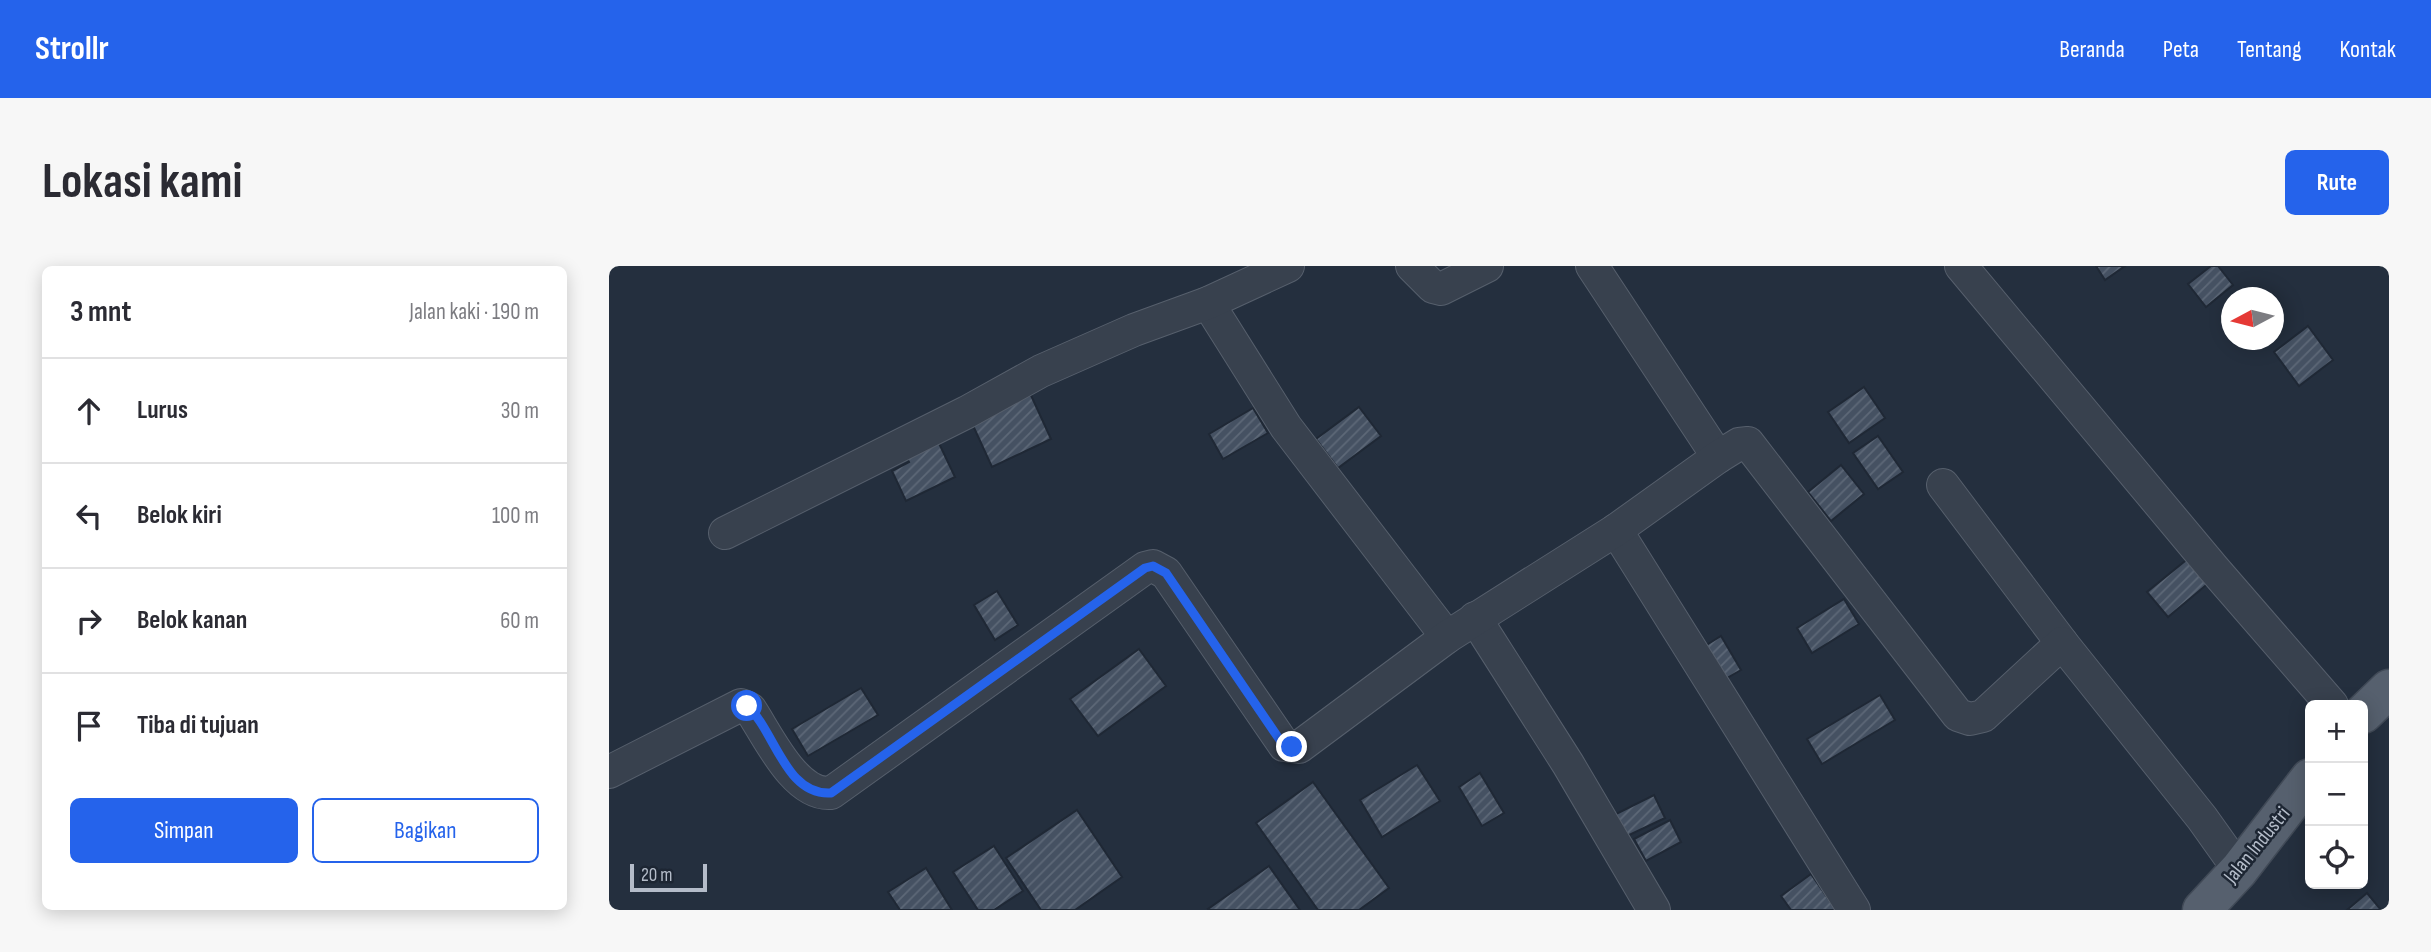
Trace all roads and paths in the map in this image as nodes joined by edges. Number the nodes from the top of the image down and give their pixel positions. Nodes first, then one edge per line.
1 (1288, 266) edge
2 (1412, 266) edge
3 (1487, 266) edge
4 (1591, 266) edge
5 (1961, 266) edge
6 (1208, 303) junction
7 (1719, 457) junction
8 (1943, 485) dead end
9 (1616, 530) junction
10 (725, 533) dead end
11 (1475, 618) junction
12 (1447, 637) junction
13 (2062, 643) junction
14 (2389, 689) edge
15 (2328, 700) edge
16 (2368, 709) edge
17 (609, 772) edge
18 (2305, 784) edge
19 (2239, 870) junction
20 (1654, 910) edge
21 (1854, 910) edge
22 (2202, 910) edge

1 - 6 street
2 - 3 street
4 - 7 street
5 - 15 street
6 - 10 street
6 - 12 street
7 - 9 street
7 - 13 street
8 - 13 street
9 - 11 street
9 - 21 street
11 - 12 street
11 - 20 street
12 - 17 street
13 - 19 street
14 - 16 main road
18 - 19 main road, Jalan Industri
19 - 22 main road, Jalan Industri

